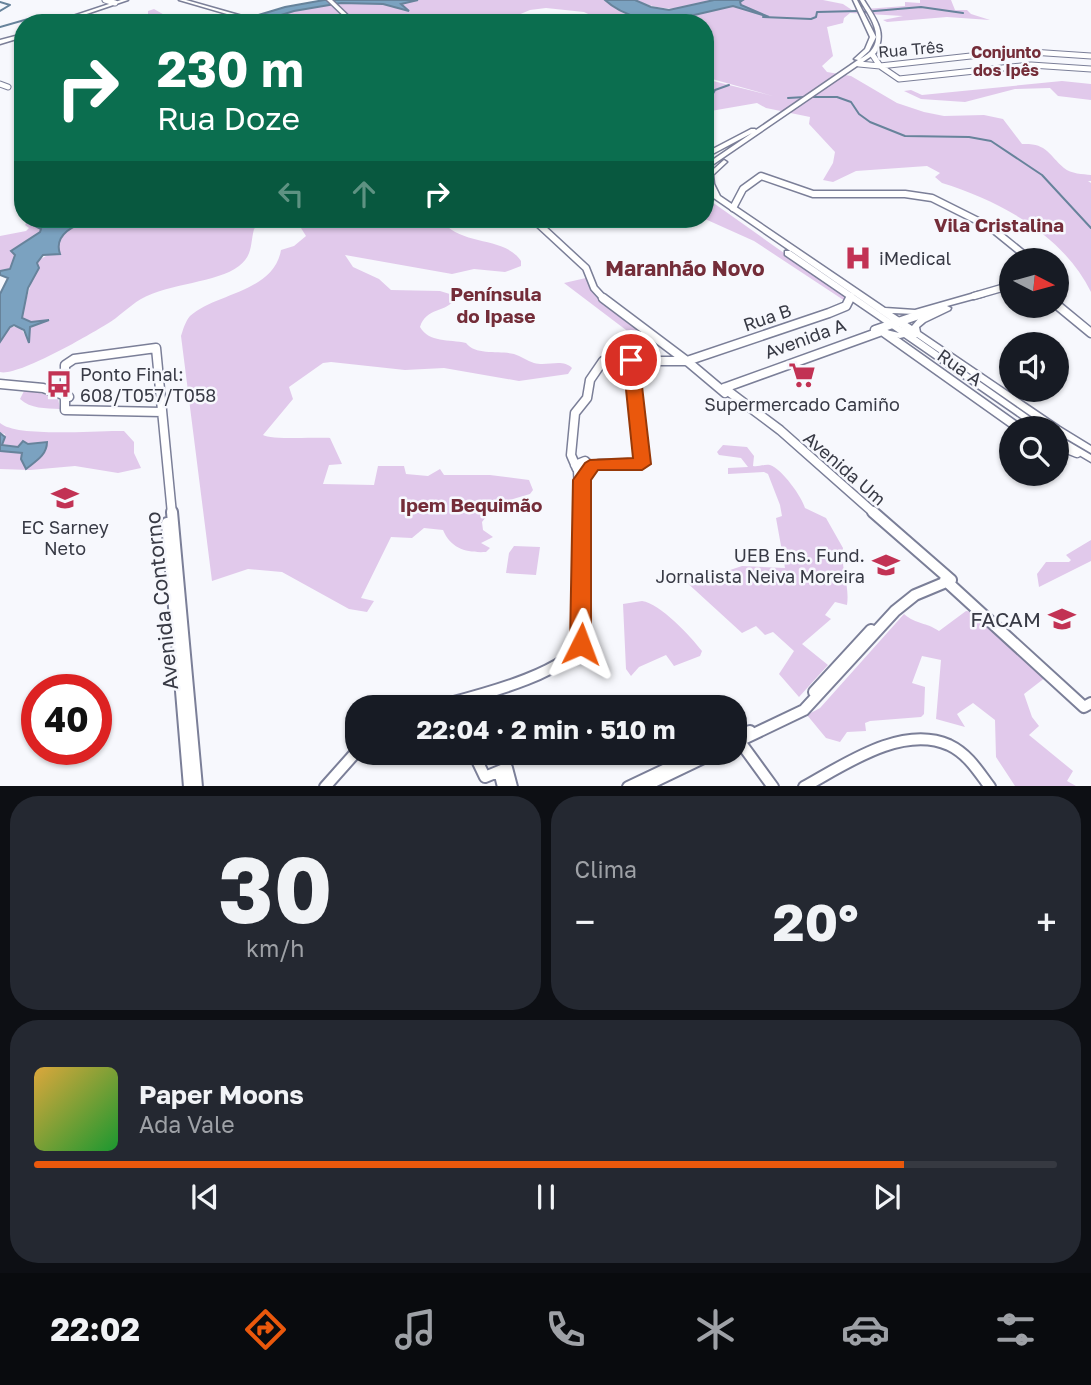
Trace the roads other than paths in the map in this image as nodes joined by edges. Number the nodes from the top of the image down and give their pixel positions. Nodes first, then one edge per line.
1 (105, 0) edge
2 (129, 0) edge
3 (181, 0) edge
4 (329, 0) edge
5 (859, 1) edge
6 (115, 3) junction
7 (83, 14) edge
8 (84, 14) edge
9 (85, 14) edge
10 (233, 14) edge
11 (344, 14) edge
12 (868, 16) junction
13 (872, 54) junction
14 (1091, 56) edge
15 (859, 64) junction
16 (880, 66) junction
17 (1091, 69) edge
18 (841, 73) junction
19 (0, 84) edge
20 (0, 90) edge
21 (756, 131) junction
22 (714, 152) edge
23 (714, 157) edge
24 (714, 161) edge
25 (714, 171) edge
26 (714, 190) edge
27 (714, 195) edge
28 (718, 198) junction
29 (714, 201) edge
30 (733, 208) junction
31 (543, 228) edge
32 (1016, 248) edge
33 (999, 289) edge
34 (981, 294) junction
35 (851, 296) junction
36 (882, 309) junction
37 (1069, 315) edge
38 (895, 322) junction
39 (882, 331) junction
40 (915, 331) junction
41 (1091, 333) edge
42 (902, 337) junction
43 (920, 344) junction
44 (631, 360) junction
45 (687, 361) junction
46 (0, 384) edge
47 (721, 387) junction
48 (992, 389) junction
49 (66, 396) junction
50 (159, 411) junction
51 (1002, 416) edge
52 (1026, 416) edge
53 (1036, 416) edge
54 (1069, 439) edge
55 (1069, 444) edge
56 (1069, 449) edge
57 (1089, 455) edge
58 (583, 468) junction
59 (946, 579) junction
60 (480, 695) edge
61 (1088, 705) edge
62 (747, 735) edge
63 (747, 754) edge
64 (345, 764) edge
65 (479, 765) edge
66 (674, 765) edge
67 (688, 765) edge
68 (503, 769) junction
69 (189, 786) edge
70 (197, 786) edge
71 (325, 786) edge
72 (503, 786) edge
73 (512, 786) edge
74 (628, 786) edge
75 (643, 786) edge
76 (773, 786) edge
77 (804, 786) edge
78 (990, 786) edge

1 - 6 street
2 - 6 main road
2 - 8 main road
2 - 9 main road
3 - 10 main road
4 - 11 main road
5 - 12 main road
6 - 7 main road
12 - 13 main road
12 - 18 main road
13 - 15 main road
13 - 16 street
14 - 16 street, Rua Três
15 - 16 street, Rua Três
15 - 18 main road
16 - 17 street
18 - 21 main road
19 - 20 street
21 - 22 main road
21 - 23 main road
21 - 24 main road
21 - 25 main road
26 - 28 main road
27 - 28 main road
28 - 30 main road
29 - 35 main road
30 - 32 street
30 - 36 main road
31 - 45 street, Avenida Um
33 - 34 street, Avenida A
34 - 36 main road
34 - 38 street, Avenida A
34 - 40 main road
35 - 38 main road
35 - 45 street, Rua B
36 - 38 main road
37 - 41 street
38 - 40 main road
38 - 42 main road
38 - 43 main road
38 - 47 street, Avenida A
39 - 42 main road
39 - 47 street, Avenida A
39 - 51 street, Rua A
40 - 43 main road
40 - 48 main road
42 - 48 main road
43 - 48 main road
44 - 45 street
44 - 58 street
44 - 58 street
45 - 47 street, Avenida Um
46 - 49 street
47 - 59 street, Avenida Um
48 - 52 main road
48 - 53 main road
49 - 50 street
49 - 50 street, Avenida Contorno
50 - 69 street, Avenida Contorno
50 - 70 street, Avenida Contorno
54 - 57 main road
55 - 57 main road
56 - 57 street
58 - 60 street
59 - 61 street, Avenida Um
59 - 62 street
63 - 76 street
64 - 71 street
65 - 68 street
66 - 74 street
67 - 75 street
68 - 72 street
68 - 73 street
77 - 78 street

